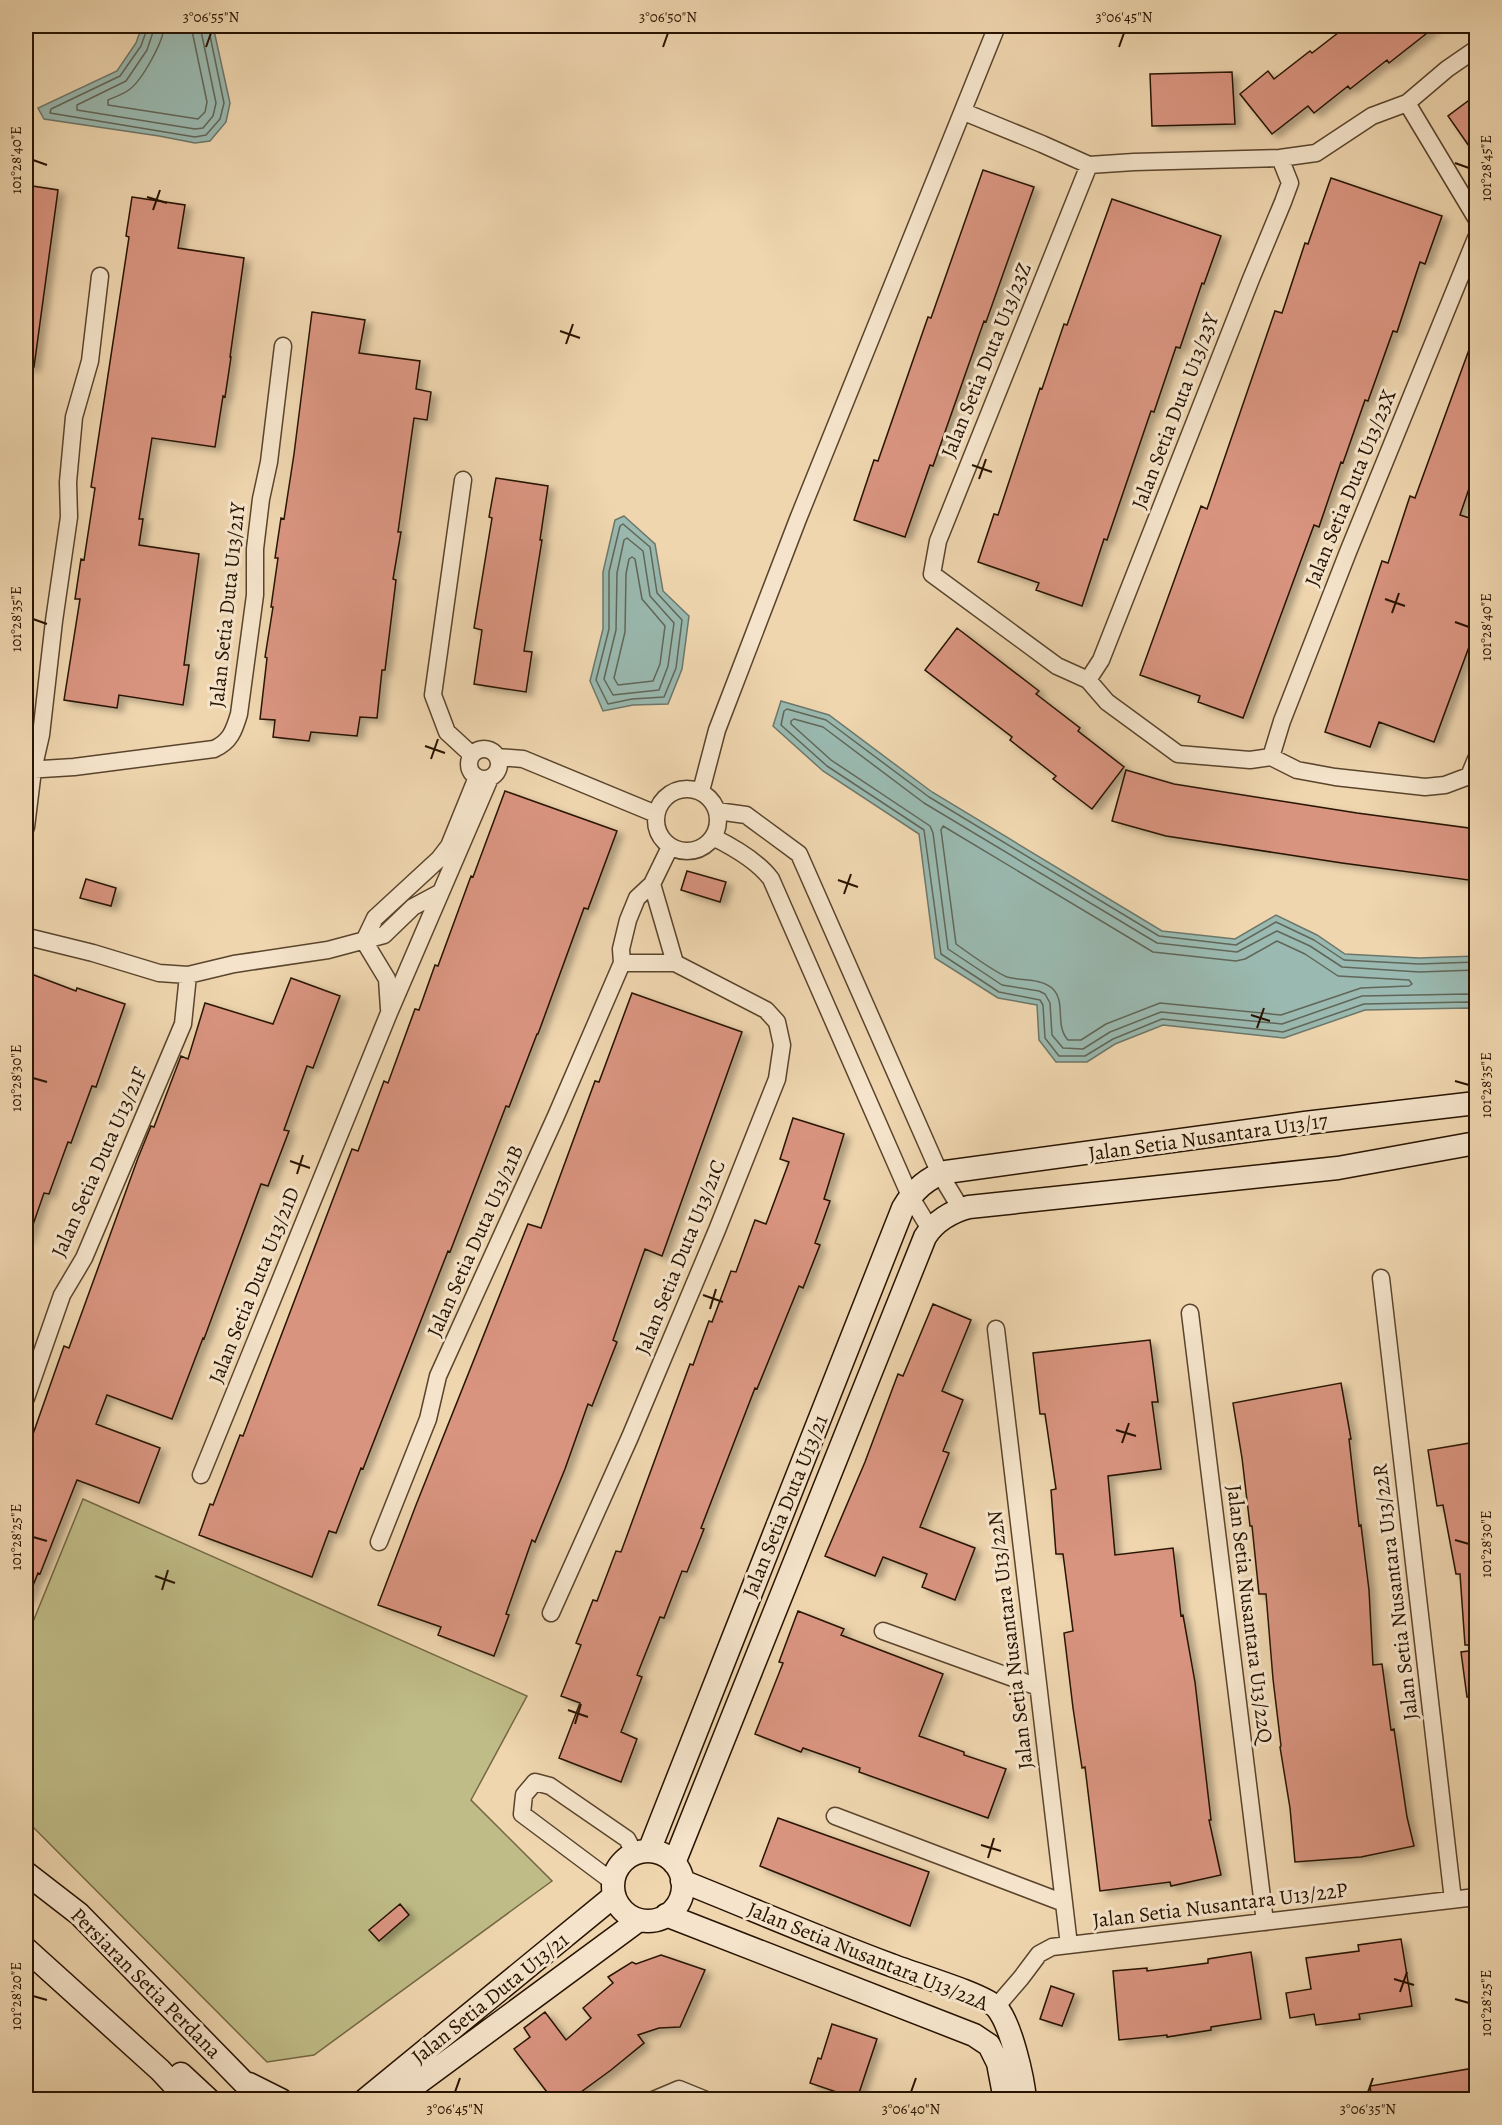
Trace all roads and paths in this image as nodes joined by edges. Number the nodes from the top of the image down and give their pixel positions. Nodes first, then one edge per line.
1 (997, 26) edge
2 (1476, 49) edge
3 (1407, 103) junction
4 (963, 112) junction
5 (1280, 158) junction
6 (1089, 165) junction
7 (1476, 219) edge
8 (1476, 238) edge
9 (100, 276) dead end
10 (283, 346) dead end
11 (463, 480) dead end
12 (1088, 680) junction
13 (472, 755) junction
14 (1271, 757) junction
15 (498, 758) junction
16 (1476, 759) edge
17 (29, 770) edge
18 (484, 778) junction
19 (1473, 780) edge
20 (701, 791) junction
21 (717, 811) junction
22 (656, 814) junction
23 (26, 827) edge
24 (713, 837) junction
25 (670, 847) junction
26 (652, 884) junction
27 (441, 892) junction
28 (26, 935) edge
29 (364, 941) junction
30 (622, 963) junction
31 (675, 963) junction
32 (188, 975) junction
33 (389, 1013) junction
34 (1476, 1103) edge
35 (1476, 1143) edge
36 (940, 1174) junction
37 (910, 1196) junction
38 (961, 1209) junction
39 (930, 1229) junction
40 (1381, 1278) dead end
41 (1190, 1312) dead end
42 (996, 1329) dead end
43 (26, 1398) edge
44 (201, 1475) dead end
45 (379, 1542) dead end
46 (550, 1613) dead end
47 (884, 1631) dead end
48 (1038, 1687) junction
49 (835, 1816) dead end
50 (642, 1853) junction
51 (678, 1872) junction
52 (26, 1873) edge
53 (614, 1889) junction
54 (1476, 1897) edge
55 (1453, 1900) junction
56 (1064, 1903) junction
57 (666, 1915) junction
58 (639, 1920) junction
59 (1266, 1922) junction
60 (1069, 1945) junction
61 (26, 1949) edge
62 (966, 1993) junction
63 (1000, 2015) junction
64 (954, 2028) junction
65 (116, 2031) junction
66 (989, 2045) junction
67 (245, 2082) junction
68 (188, 2100) edge
69 (209, 2100) edge
70 (261, 2100) edge
71 (281, 2100) edge
72 (364, 2100) edge
73 (395, 2100) edge
74 (653, 2100) edge
75 (706, 2100) edge
76 (1005, 2100) edge
77 (1025, 2100) edge

1 - 4 street
2 - 3 street
3 - 5 street
3 - 7 street
4 - 6 street
4 - 20 street
5 - 6 street
5 - 12 street, Jalan Setia Duta U13/23Y
6 - 12 street, Jalan Setia Duta U13/23Z
8 - 14 street, Jalan Setia Duta U13/23X
9 - 17 street
10 - 17 street, Jalan Setia Duta U13/21Y
11 - 13 street
12 - 14 street
13 - 15 street
13 - 18 street
14 - 19 street
15 - 18 street
15 - 22 street
16 - 19 street
17 - 23 street
18 - 27 street, Jalan Setia Duta U13/21D
18 - 29 street
20 - 21 street
20 - 22 street
21 - 24 street
21 - 36 street
22 - 25 street
24 - 25 street
24 - 37 street
25 - 26 street, Jalan Setia Duta U13/21B
26 - 30 street, Jalan Setia Duta U13/21B
26 - 31 street
27 - 29 street
27 - 33 street, Jalan Setia Duta U13/21D
28 - 32 street
29 - 32 street
29 - 33 street
30 - 31 street
30 - 45 street, Jalan Setia Duta U13/21B
31 - 46 street, Jalan Setia Duta U13/21C
32 - 43 street, Jalan Setia Duta U13/21F
33 - 44 street, Jalan Setia Duta U13/21D
34 - 36 main road, Jalan Setia Nusantara U13/17
35 - 38 main road, Jalan Setia Nusantara U13/17
36 - 37 main road, Jalan Setia Duta U13/21
36 - 38 street
37 - 39 street
37 - 50 main road, Jalan Setia Duta U13/21
38 - 39 main road
39 - 51 main road, Jalan Setia Duta U13/21
40 - 55 street, Jalan Setia Nusantara U13/22R
41 - 59 street, Jalan Setia Nusantara U13/22Q
42 - 48 street, Jalan Setia Nusantara U13/22N
47 - 48 street
48 - 56 street, Jalan Setia Nusantara U13/22N
49 - 56 street
50 - 51 main road
50 - 53 main road
50 - 53 street
51 - 57 main road
51 - 62 main road, Jalan Setia Nusantara U13/22A
52 - 67 main road, Persiaran Setia Perdana
53 - 58 main road
53 - 72 main road, Jalan Setia Duta U13/21
54 - 55 street, Jalan Setia Nusantara U13/22P
55 - 59 street, Jalan Setia Nusantara U13/22P
56 - 60 street, Jalan Setia Nusantara U13/22N
57 - 58 main road
57 - 64 main road, Jalan Setia Nusantara U13/22A
58 - 73 main road, Jalan Setia Duta U13/21
59 - 60 street, Jalan Setia Nusantara U13/22P
60 - 63 street, Jalan Setia Nusantara U13/22P
61 - 65 main road
62 - 63 main road, Jalan Setia Nusantara U13/22A
62 - 64 main road
63 - 66 main road
63 - 77 main road, Jalan Setia Nusantara U13/22A
64 - 66 main road, Jalan Setia Nusantara U13/22A
65 - 68 main road
65 - 69 main road
66 - 76 main road, Jalan Setia Nusantara U13/22A
67 - 70 main road, Persiaran Setia Perdana
67 - 71 main road
74 - 75 street

